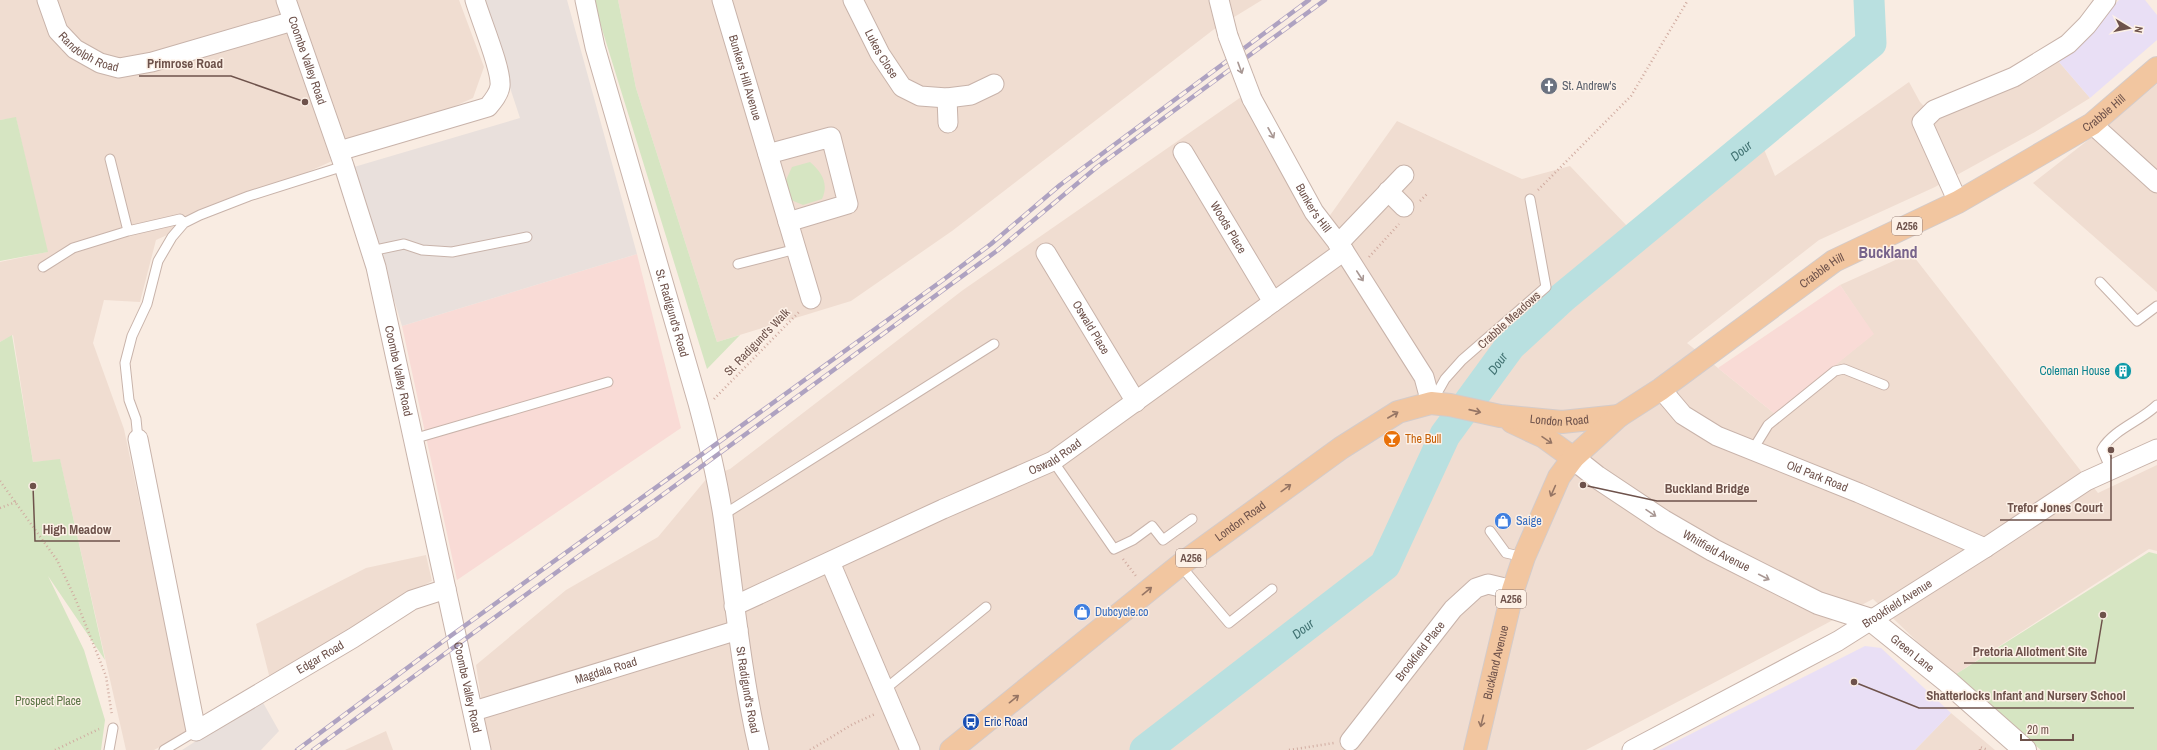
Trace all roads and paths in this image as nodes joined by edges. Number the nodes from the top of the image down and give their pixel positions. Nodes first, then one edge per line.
1 (47, 0) edge
2 (286, 0) edge
3 (475, 0) edge
4 (584, 0) edge
5 (722, 0) edge
6 (853, 0) edge
7 (1219, 0) edge
8 (1688, 0) edge
9 (2106, 0) edge
10 (293, 21) junction
11 (2157, 68) edge
12 (994, 84) dead end
13 (947, 98) junction
14 (948, 123) dead end
15 (2092, 124) junction
16 (1183, 152) dead end
17 (768, 154) junction
18 (110, 159) dead end
19 (341, 159) junction
20 (1404, 175) dead end
21 (2157, 183) edge
22 (1388, 191) junction
23 (1428, 193) dead end
24 (1530, 199) joint
25 (1958, 202) junction
26 (1409, 209) junction
27 (788, 222) junction
28 (184, 223) junction
29 (128, 231) junction
30 (527, 237) dead end
31 (1341, 248) junction
32 (796, 249) junction
33 (371, 251) junction
34 (1046, 253) dead end
35 (738, 264) dead end
36 (43, 267) dead end
37 (1356, 270) junction
38 (2100, 282) dead end
39 (811, 299) joint
40 (1273, 302) junction
41 (2157, 306) edge
42 (994, 344) dead end
43 (608, 382) dead end
44 (1884, 384) dead end
45 (1661, 389) junction
46 (716, 398) dead end
47 (1136, 402) junction
48 (1441, 404) junction
49 (2157, 405) edge
50 (1500, 416) junction
51 (1619, 416) junction
52 (138, 439) joint
53 (413, 439) junction
54 (2157, 449) edge
55 (1752, 451) junction
56 (1574, 458) junction
57 (1053, 461) junction
58 (2111, 470) junction
59 (0, 481) edge
60 (16, 502) junction
61 (0, 508) edge
62 (723, 515) junction
63 (1192, 519) dead end
64 (1490, 531) dead end
65 (1985, 548) junction
66 (1114, 549) junction
67 (1524, 557) junction
68 (830, 562) junction
69 (1180, 565) junction
70 (446, 589) junction
71 (1272, 589) dead end
72 (1148, 590) junction
73 (1513, 590) junction
74 (734, 606) junction
75 (986, 607) dead end
76 (1871, 620) junction
77 (738, 630) junction
78 (884, 690) junction
79 (890, 708) junction
80 (474, 711) junction
81 (114, 728) junction
82 (196, 731) junction
83 (1349, 745) edge
84 (55, 750) edge
85 (109, 750) edge
86 (164, 750) edge
87 (480, 750) edge
88 (759, 750) edge
89 (810, 750) edge
90 (910, 750) edge
91 (951, 750) edge
92 (1289, 750) edge
93 (1475, 750) edge
94 (1632, 750) edge
95 (1980, 750) edge
96 (1988, 750) edge
97 (2025, 750) edge

1 - 10 street, Randolph Road
2 - 10 street, Coombe Valley Road
3 - 19 street
4 - 62 street, St. Radigund's Road
5 - 17 street, Bunkers Hill Avenue
6 - 13 street, Lukes Close
7 -> 31 street, Bunker's Hill, bridge
8 - 24 path
9 - 25 street
10 - 19 street, Coombe Valley Road
11 - 15 main road, Crabble Hill / A256
12 - 13 street, Lukes Close
13 - 14 street
15 - 21 street
15 - 25 main road, Crabble Hill / A256
16 - 40 street, Woods Place
17 - 27 street, Bunkers Hill Avenue
17 - 27 street
18 - 29 lane
19 - 28 lane
19 - 33 street, Coombe Valley Road
20 - 22 street, Oswald Road
22 - 26 street
22 - 31 street, Oswald Road
23 - 26 path
24 - 48 lane, Crabble Meadows
25 - 45 main road, Crabble Hill / A256
26 - 37 path
27 - 32 street, Bunkers Hill Avenue
28 - 29 lane
28 - 52 lane
29 - 36 lane
30 - 33 lane
31 - 37 street, Bunker's Hill
31 - 40 street, Oswald Road
32 - 35 lane
32 - 39 street, Bunkers Hill Avenue
33 - 53 street, Coombe Valley Road
34 - 47 street, Oswald Place
37 -> 48 street, Bunker's Hill
38 - 41 lane
39 - 46 path, St. Radigund's Walk
40 - 47 street, Oswald Road
42 - 62 lane
43 - 53 lane
44 - 55 lane
45 - 51 main road, Crabble Hill / A256
45 - 55 street, Old Park Road
47 - 57 street, Oswald Road
48 -> 50 main road, London Road / A256
69 -> 48 main road, London Road / A256
49 - 58 lane
50 - 51 main road, London Road / A256
50 -> 56 main road, London Road / A256
51 - 56 main road, Buckland Avenue / A256
52 - 82 street
53 - 70 street, Coombe Valley Road
54 - 58 street, Brookfield Avenue
55 - 65 street, Old Park Road
56 -> 67 main road, Buckland Avenue / A256
56 -> 76 street, Whitfield Avenue
57 - 66 lane
57 - 68 street, Oswald Road
58 - 65 street, Brookfield Avenue
59 - 60 path
60 - 61 path
60 - 81 path
62 - 74 street, St. Radigund's Road
63 - 66 lane
64 - 67 lane
65 - 76 street, Brookfield Avenue
66 - 72 path
67 - 73 main road, Buckland Avenue / A256
68 - 74 street, Oswald Road
68 - 78 street
69 - 71 lane
69 - 72 main road, London Road / A256
70 - 80 street, Coombe Valley Road
70 - 82 street, Edgar Road
91 -> 72 main road, London Road / A256
73 - 83 street, Brookfield Place
73 -> 93 main road, Buckland Avenue / A256
74 - 77 street, St. Radigund's Road
75 - 78 lane
76 - 94 street, Brookfield Avenue
76 - 97 street, Green Lane
77 - 80 street, Magdala Road
77 - 88 street, St Radigund's Road
78 - 79 street
79 - 89 path
79 - 90 street
80 - 87 street, Coombe Valley Road
81 - 84 path
81 - 85 lane
82 - 86 lane
83 - 92 path
95 - 96 path

